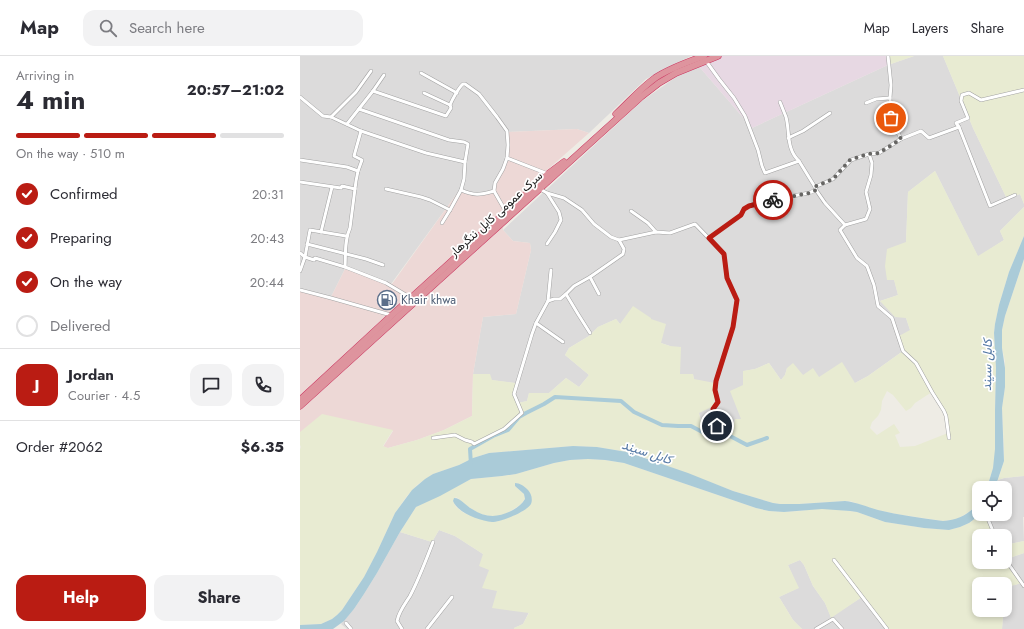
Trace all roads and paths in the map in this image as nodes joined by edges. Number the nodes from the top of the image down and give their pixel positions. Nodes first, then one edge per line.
1 (718, 56) edge
2 (888, 56) edge
3 (705, 58) edge
4 (697, 59) edge
5 (371, 71) dead end
6 (421, 73) dead end
7 (384, 75) dead end
8 (1024, 90) edge
9 (373, 91) junction
10 (424, 93) dead end
11 (457, 93) junction
12 (300, 97) edge
13 (890, 98) junction
14 (780, 102) dead end
15 (866, 103) dead end
16 (450, 105) junction
17 (359, 109) junction
18 (830, 113) dead end
19 (331, 117) junction
20 (347, 124) junction
21 (959, 127) junction
22 (361, 131) junction
23 (788, 138) junction
24 (901, 139) junction
25 (868, 154) junction
26 (506, 158) junction
27 (300, 160) edge
28 (799, 161) junction
29 (465, 162) junction
30 (358, 171) junction
31 (548, 174) junction
32 (300, 182) edge
33 (332, 187) junction
34 (300, 188) edge
35 (355, 189) junction
36 (386, 189) dead end
37 (540, 189) junction
38 (815, 189) junction
39 (461, 190) junction
40 (494, 191) junction
41 (547, 193) junction
42 (1015, 195) dead end
43 (450, 210) junction
44 (631, 211) dead end
45 (506, 212) junction
46 (442, 223) dead end
47 (845, 225) junction
48 (321, 232) junction
49 (656, 232) junction
50 (346, 236) junction
51 (709, 238) junction
52 (618, 240) junction
53 (307, 244) junction
54 (547, 244) dead end
55 (300, 253) edge
56 (346, 254) junction
57 (305, 257) junction
58 (383, 265) dead end
59 (345, 267) junction
60 (551, 270) dead end
61 (300, 271) edge
62 (590, 277) junction
63 (300, 290) edge
64 (566, 294) junction
65 (599, 294) dead end
66 (411, 298) junction
67 (548, 301) junction
68 (392, 315) junction
69 (536, 323) junction
70 (590, 333) dead end
71 (562, 342) dead end
72 (300, 400) edge
73 (300, 406) edge
74 (717, 426) dead end
75 (433, 438) dead end
76 (948, 438) dead end
77 (433, 542) dead end
78 (834, 560) dead end
79 (1012, 569) edge
80 (1024, 586) edge
81 (452, 597) dead end
82 (346, 623) dead end
83 (351, 629) edge
84 (402, 629) edge
85 (427, 629) edge
86 (816, 629) edge
87 (842, 629) edge
88 (887, 629) edge

1 - 3 highway, سرک عمومی کابل ننگرهار
2 - 13 street
3 - 4 highway, سرک عمومی کابل ننگرهار
3 - 28 street
4 - 31 highway, سرک عمومی کابل ننگرهار
4 - 37 highway, سرک عمومی کابل ننگرهار
5 - 19 street
6 - 11 street
7 - 9 street
8 - 21 street
9 - 16 street
9 - 17 street
10 - 16 street
11 - 16 street
11 - 26 street
12 - 19 street
13 - 15 street
13 - 24 street
14 - 23 street
17 - 20 street
17 - 29 street
18 - 23 street
19 - 20 street
20 - 22 street
21 - 24 street
21 - 42 street
22 - 29 street
22 - 30 street
23 - 28 street
24 - 25 street
25 - 38 street
25 - 47 street
26 - 31 street
26 - 40 street
27 - 30 street
28 - 38 street
29 - 39 street
30 - 35 street
31 - 45 highway, سرک عمومی کابل ننگرهار
32 - 33 street
32 - 34 street
33 - 35 street
33 - 48 street
35 - 50 street
36 - 43 street
37 - 41 street
37 - 73 highway, سرک عمومی کابل ننگرهار
38 - 47 street
38 - 51 street
39 - 40 street
39 - 43 street
40 - 45 street
41 - 52 street
41 - 54 street
43 - 46 street
44 - 49 street
45 - 66 highway, سرک عمومی کابل ننگرهار
47 - 76 street
48 - 50 street
48 - 53 street
49 - 51 street
49 - 52 street
50 - 56 street
51 - 74 street
52 - 62 street
53 - 56 street
53 - 57 street
55 - 57 street
56 - 58 street
56 - 59 street
57 - 59 street
57 - 61 street
59 - 66 street
60 - 67 street
62 - 64 street
62 - 65 street
63 - 68 street
64 - 67 street
64 - 70 street
66 - 68 highway, سرک عمومی کابل ننگرهار
67 - 69 street
68 - 72 highway, سرک عمومی کابل ننگرهار
69 - 71 street
69 - 75 street
77 - 84 street
78 - 88 street
79 - 80 street
81 - 85 street
82 - 83 street
86 - 87 street

